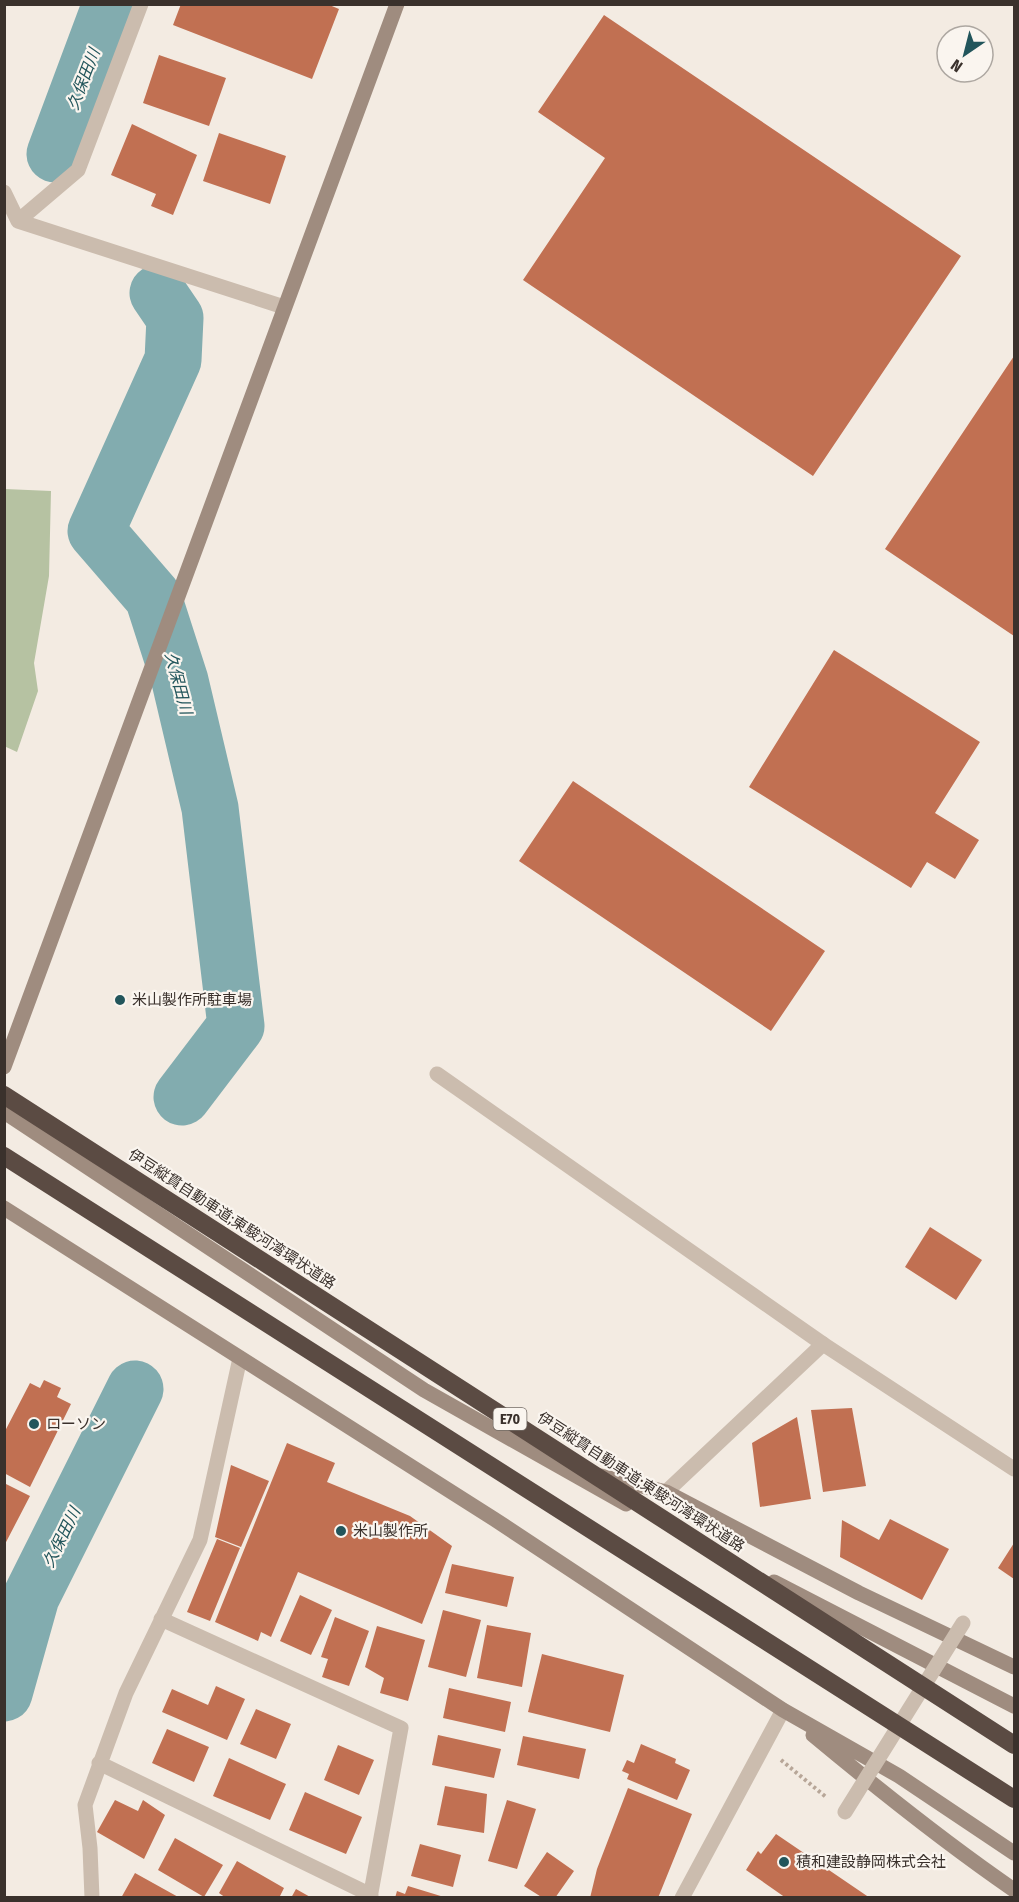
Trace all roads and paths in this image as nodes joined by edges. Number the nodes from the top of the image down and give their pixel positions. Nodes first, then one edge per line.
1 (141, 4) edge
2 (397, 4) edge
3 (4, 192) edge
4 (18, 221) junction
5 (284, 307) junction
6 (4, 1067) edge
7 (436, 1074) dead end
8 (4, 1095) edge
9 (4, 1112) edge
10 (4, 1156) edge
11 (4, 1208) edge
12 (823, 1344) junction
13 (240, 1358) junction
14 (549, 1462) junction
15 (1014, 1469) edge
16 (666, 1492) junction
17 (161, 1619) junction
18 (963, 1623) dead end
19 (1014, 1667) edge
20 (1014, 1706) edge
21 (783, 1710) junction
22 (1014, 1745) edge
23 (780, 1760) dead end
24 (99, 1763) junction
25 (1014, 1799) edge
26 (845, 1812) joint
27 (1014, 1853) edge
28 (1014, 1890) edge
29 (371, 1896) edge
30 (92, 1898) edge
31 (681, 1898) edge

1 - 4 street
2 - 5 street
3 - 4 street
4 - 5 street
5 - 6 street
7 - 12 street
8 - 22 highway, 伊豆縦貫自動車道;東駿河湾環状道路 / E70, bridge
9 - 14 street
10 - 25 highway, bridge
11 - 13 street
12 - 15 street
12 - 16 street
13 - 17 street
13 - 21 street
14 - 16 street
14 - 20 street
16 - 19 street
17 - 24 street
17 - 29 street
18 - 26 street, bridge
21 - 27 street
21 - 28 street
21 - 31 street
23 - 26 path
24 - 29 street
24 - 30 street

